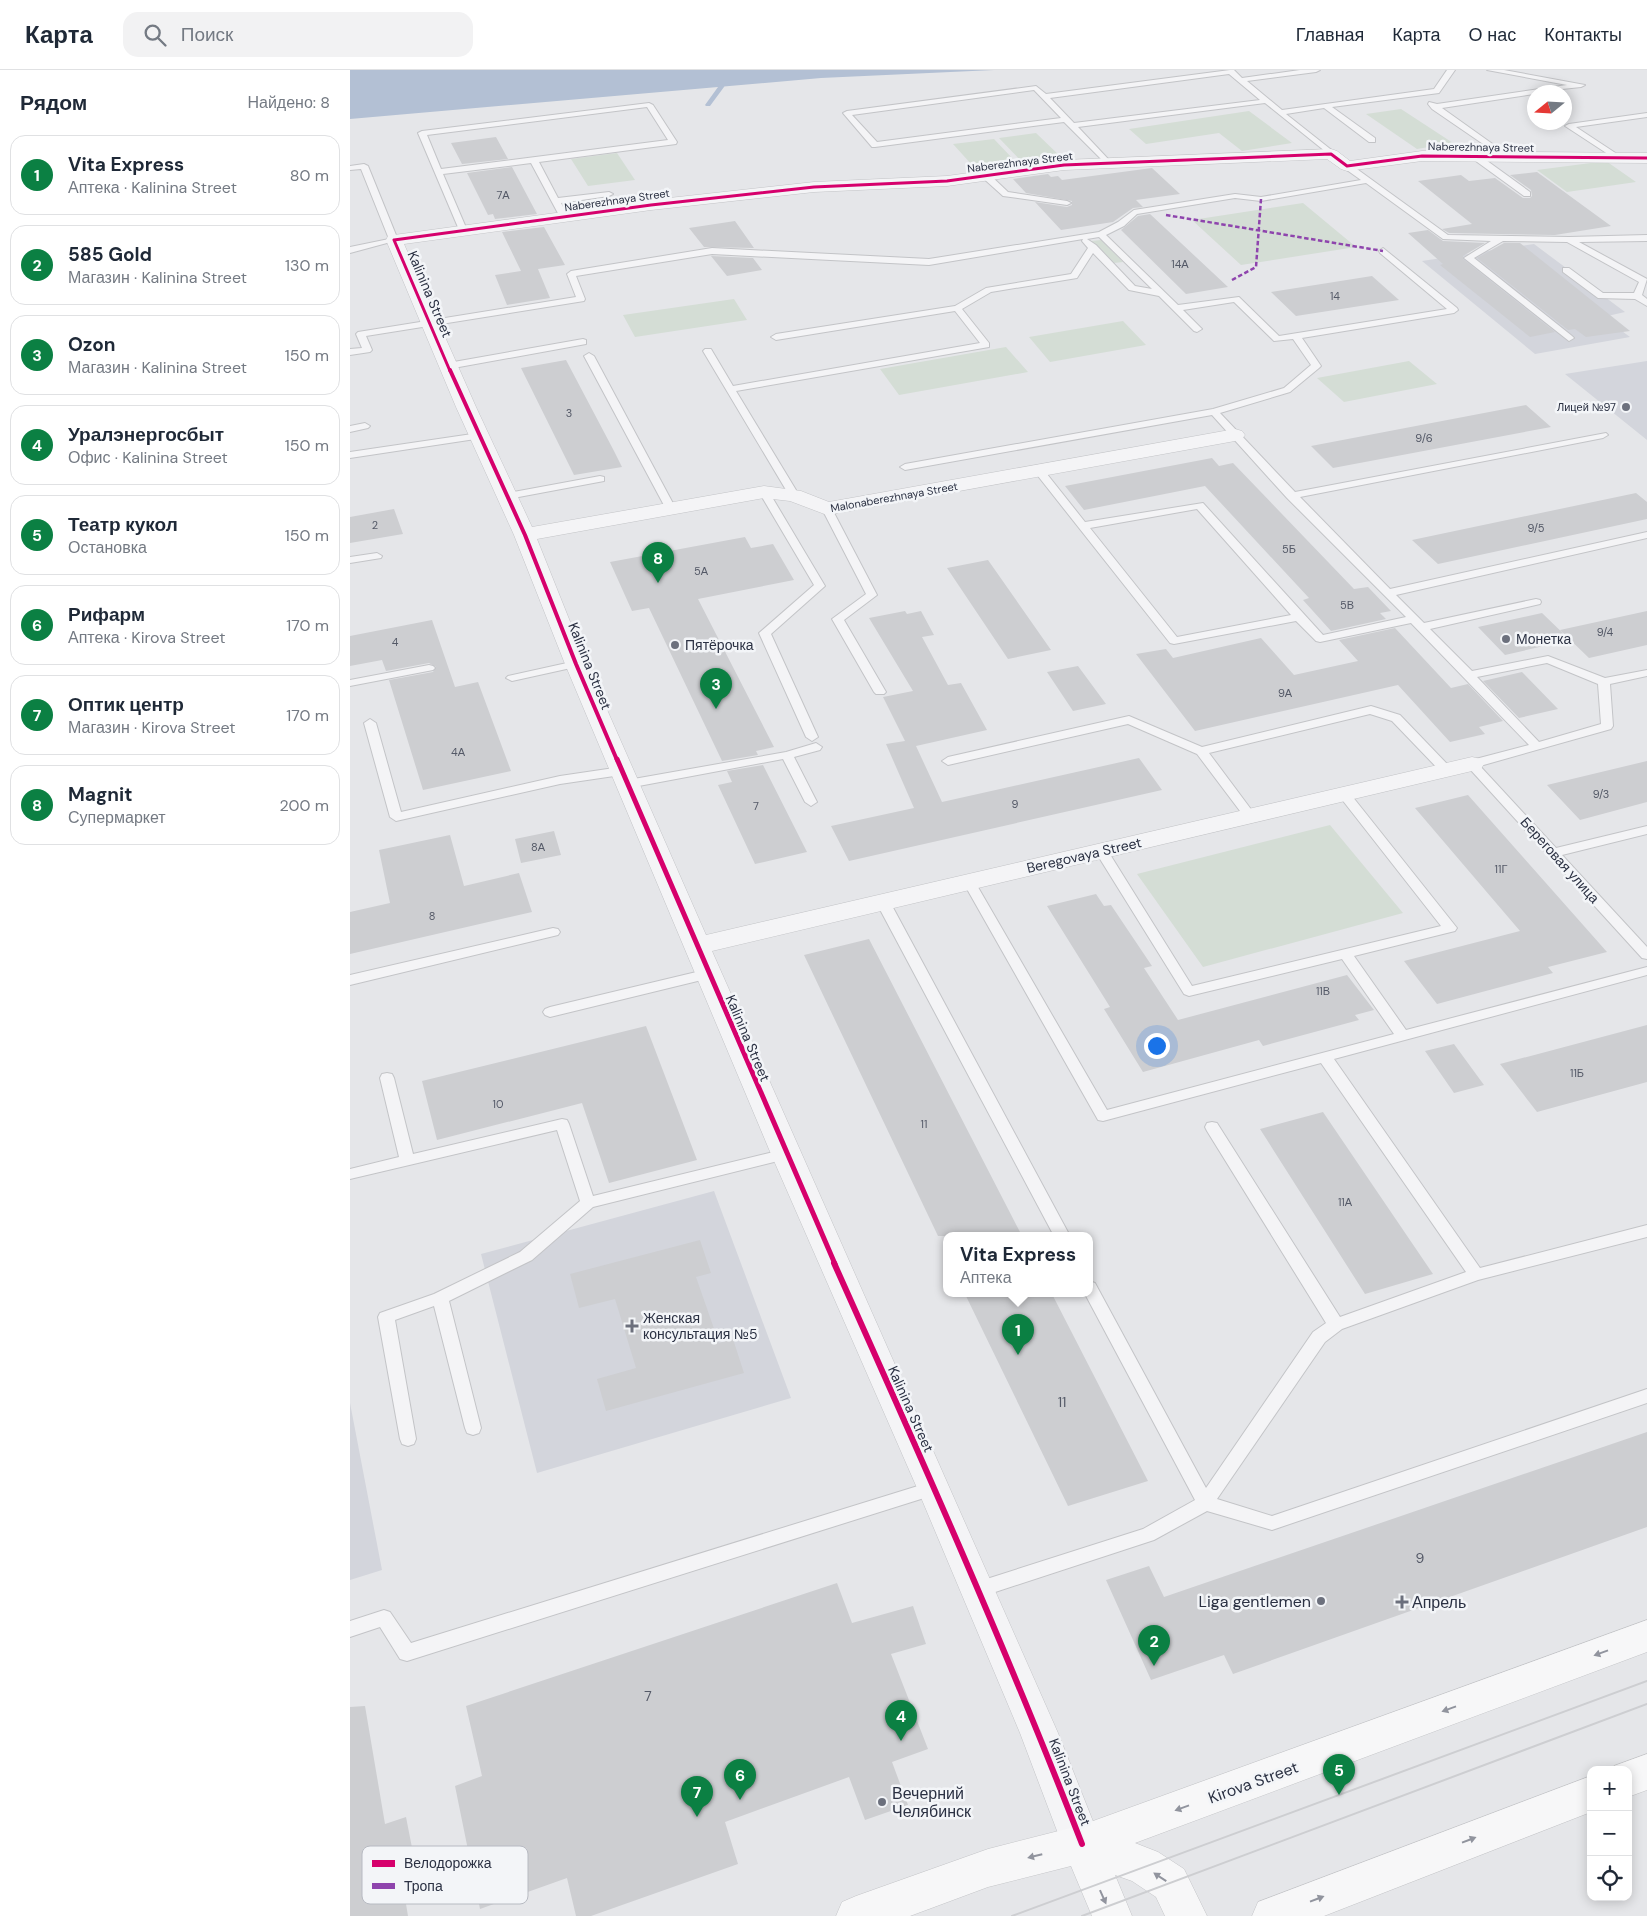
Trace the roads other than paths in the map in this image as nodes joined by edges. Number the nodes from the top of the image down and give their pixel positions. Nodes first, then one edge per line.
1 (1316, 70) edge
2 (1450, 70) edge
3 (1491, 70) edge
4 (1240, 80) junction
5 (1417, 94) junction
6 (1044, 97) junction
7 (1266, 101) junction
8 (1326, 106) junction
9 (1435, 107) junction
10 (1280, 112) junction
11 (1647, 115) edge
12 (1068, 123) junction
13 (1372, 140) dead end
14 (1331, 154) junction
15 (1476, 157) junction
16 (1505, 157) junction
17 (1616, 158) junction
18 (1647, 158) edge
19 (534, 160) junction
20 (1107, 163) junction
21 (1347, 166) junction
22 (350, 168) edge
23 (439, 172) junction
24 (986, 176) junction
25 (1366, 181) junction
26 (609, 194) dead end
27 (1527, 194) dead end
28 (555, 201) junction
29 (1067, 203) dead end
30 (564, 217) junction
31 (463, 230) junction
32 (1101, 234) junction
33 (1083, 237) junction
34 (1501, 238) junction
35 (1647, 238) edge
36 (394, 240) junction
37 (1569, 240) junction
38 (1093, 247) junction
39 (350, 250) edge
40 (1383, 251) dead end
41 (1566, 270) dead end
42 (1162, 294) junction
43 (1637, 296) junction
44 (1647, 303) edge
45 (957, 308) junction
46 (1177, 308) junction
47 (430, 324) junction
48 (1197, 330) dead end
49 (1296, 336) junction
50 (776, 337) dead end
51 (1569, 338) dead end
52 (583, 342) dead end
53 (350, 352) edge
54 (708, 352) dead end
55 (589, 356) dead end
56 (448, 366) junction
57 (730, 389) junction
58 (1214, 412) junction
59 (365, 426) dead end
60 (350, 429) edge
61 (1235, 435) junction
62 (1603, 435) dead end
63 (480, 436) junction
64 (350, 455) edge
65 (905, 467) dead end
66 (1039, 471) junction
67 (600, 479) dead end
68 (764, 492) junction
69 (794, 495) junction
70 (508, 496) junction
71 (1291, 496) junction
72 (671, 509) junction
73 (827, 509) junction
74 (1083, 526) junction
75 (525, 535) junction
76 (1647, 535) edge
77 (377, 556) dead end
78 (350, 560) edge
79 (1388, 592) junction
80 (1536, 602) dead end
81 (1299, 617) junction
82 (1418, 623) junction
83 (576, 664) junction
84 (429, 668) dead end
85 (1647, 673) edge
86 (1471, 675) junction
87 (512, 678) dead end
88 (1604, 682) junction
89 (350, 684) edge
90 (880, 692) dead end
91 (370, 723) dead end
92 (1538, 746) junction
93 (1200, 751) junction
94 (786, 755) junction
95 (948, 761) dead end
96 (1472, 764) junction
97 (1446, 770) junction
98 (625, 777) junction
99 (1344, 794) junction
100 (811, 802) dead end
101 (1250, 816) junction
102 (1647, 830) edge
103 (1101, 851) junction
104 (1554, 853) junction
105 (969, 882) junction
106 (883, 902) junction
107 (553, 932) dead end
108 (697, 946) junction
109 (1345, 953) junction
110 (1647, 956) edge
111 (1647, 971) edge
112 (709, 974) junction
113 (350, 980) edge
114 (550, 1012) dead end
115 (1403, 1036) junction
116 (1325, 1057) junction
117 (387, 1078) dead end
118 (1212, 1127) dead end
119 (786, 1154) junction
120 (407, 1160) junction
121 (350, 1174) edge
122 (588, 1203) junction
123 (1647, 1231) edge
124 (1060, 1232) edge
125 (1476, 1275) junction
126 (1093, 1294) edge
127 (440, 1298) junction
128 (1336, 1324) junction
129 (1647, 1396) edge
130 (473, 1428) dead end
131 (408, 1439) dead end
132 (934, 1488) junction
133 (1205, 1503) junction
134 (977, 1590) junction
135 (350, 1629) edge
136 (1647, 1636) edge
137 (1647, 1772) edge
138 (1632, 1778) edge
139 (1587, 1796) edge
140 (1082, 1844) junction
141 (856, 1916) edge
142 (1112, 1916) edge
143 (1187, 1916) edge
144 (1272, 1916) edge

1 - 4 lane
2 - 5 lane
3 - 9 lane
4 - 6 lane
4 - 7 lane
5 - 8 lane
5 - 9 lane
6 - 12 lane
6 - 12 lane
7 - 10 lane
7 - 12 lane
8 - 10 lane
8 - 13 lane
9 - 16 lane
10 - 14 lane
11 - 17 lane
12 - 20 lane
14 - 20 street, Naberezhnaya Street
14 - 21 street
15 - 16 street, Naberezhnaya Street
15 - 21 street, Naberezhnaya Street
15 - 27 lane
16 - 17 street, Naberezhnaya Street
17 - 18 street, Naberezhnaya Street
19 - 23 lane
19 - 23 lane
19 - 28 lane
20 - 24 street, Naberezhnaya Street
21 - 25 lane
22 - 36 lane
23 - 31 lane
24 - 29 lane
24 - 30 street, Naberezhnaya Street
25 - 32 lane
25 - 34 lane
26 - 28 lane
28 - 30 lane
30 - 31 street, Naberezhnaya Street
31 - 36 street, Naberezhnaya Street
32 - 33 lane
32 - 42 lane
33 - 38 lane
33 - 47 lane
34 - 37 lane
34 - 51 lane
35 - 37 lane
36 - 39 lane
36 - 47 street, Kalinina Street
37 - 43 lane
38 - 42 lane
38 - 45 lane
40 - 49 lane
41 - 43 lane
42 - 46 lane
43 - 44 lane
45 - 50 lane
45 - 57 lane
46 - 48 lane
46 - 49 lane
47 - 53 lane
47 - 56 street, Kalinina Street
49 - 58 lane
52 - 56 lane
54 - 57 lane
55 - 72 lane
56 - 63 street, Kalinina Street
57 - 69 lane
58 - 61 lane
58 - 65 lane
59 - 60 lane
61 - 66 street, Malonaberezhnaya Street
61 - 71 lane
62 - 71 lane
63 - 64 lane
63 - 70 street, Kalinina Street
66 - 73 street, Malonaberezhnaya Street
66 - 74 lane
67 - 70 lane
68 - 69 street, Malonaberezhnaya Street
68 - 72 street, Malonaberezhnaya Street
68 - 94 lane
69 - 73 street, Malonaberezhnaya Street
70 - 75 street, Kalinina Street
71 - 79 lane
72 - 75 street, Malonaberezhnaya Street
73 - 90 lane
74 - 81 lane
74 - 81 lane
75 - 83 street, Kalinina Street
76 - 79 lane
77 - 78 lane
79 - 82 lane
80 - 82 lane
81 - 82 lane
82 - 86 lane
83 - 87 lane
83 - 98 street, Kalinina Street
84 - 89 lane
85 - 88 lane
86 - 88 lane
86 - 92 lane
88 - 92 lane
91 - 98 lane
92 - 96 lane
93 - 95 lane
93 - 97 lane
93 - 101 lane
94 - 98 lane
94 - 100 lane
96 - 97 street, Beregovaya Street
96 - 104 lane, Береговая улица
97 - 99 street, Beregovaya Street
98 - 108 street, Kalinina Street
99 - 101 street, Beregovaya Street
99 - 109 lane
101 - 103 street, Beregovaya Street
102 - 104 lane
103 - 105 street, Beregovaya Street
103 - 109 lane
104 - 110 lane, Береговая улица
105 - 106 street, Beregovaya Street
105 - 116 lane
106 - 108 street, Beregovaya Street
106 - 124 lane
107 - 113 lane
108 - 112 street, Kalinina Street
109 - 115 lane
111 - 115 lane
112 - 114 lane
112 - 119 street, Kalinina Street
115 - 116 lane
116 - 125 lane
117 - 120 lane
118 - 128 lane
119 - 122 lane
119 - 132 street, Kalinina Street
120 - 121 lane
120 - 122 lane
122 - 127 lane
123 - 125 lane
125 - 128 lane
126 - 133 lane
127 - 130 lane
127 - 131 lane
128 - 133 lane
129 - 133 lane
132 - 134 street, Kalinina Street
132 - 135 lane
133 - 134 lane
134 - 140 street, Kalinina Street
136 -> 140 main road, Kirova Street
137 - 138 main road
144 -> 139 main road
140 -> 141 main road, Kirova Street
140 -> 142 main road, Kalinina Street
143 -> 140 main road, Kalinina Street

